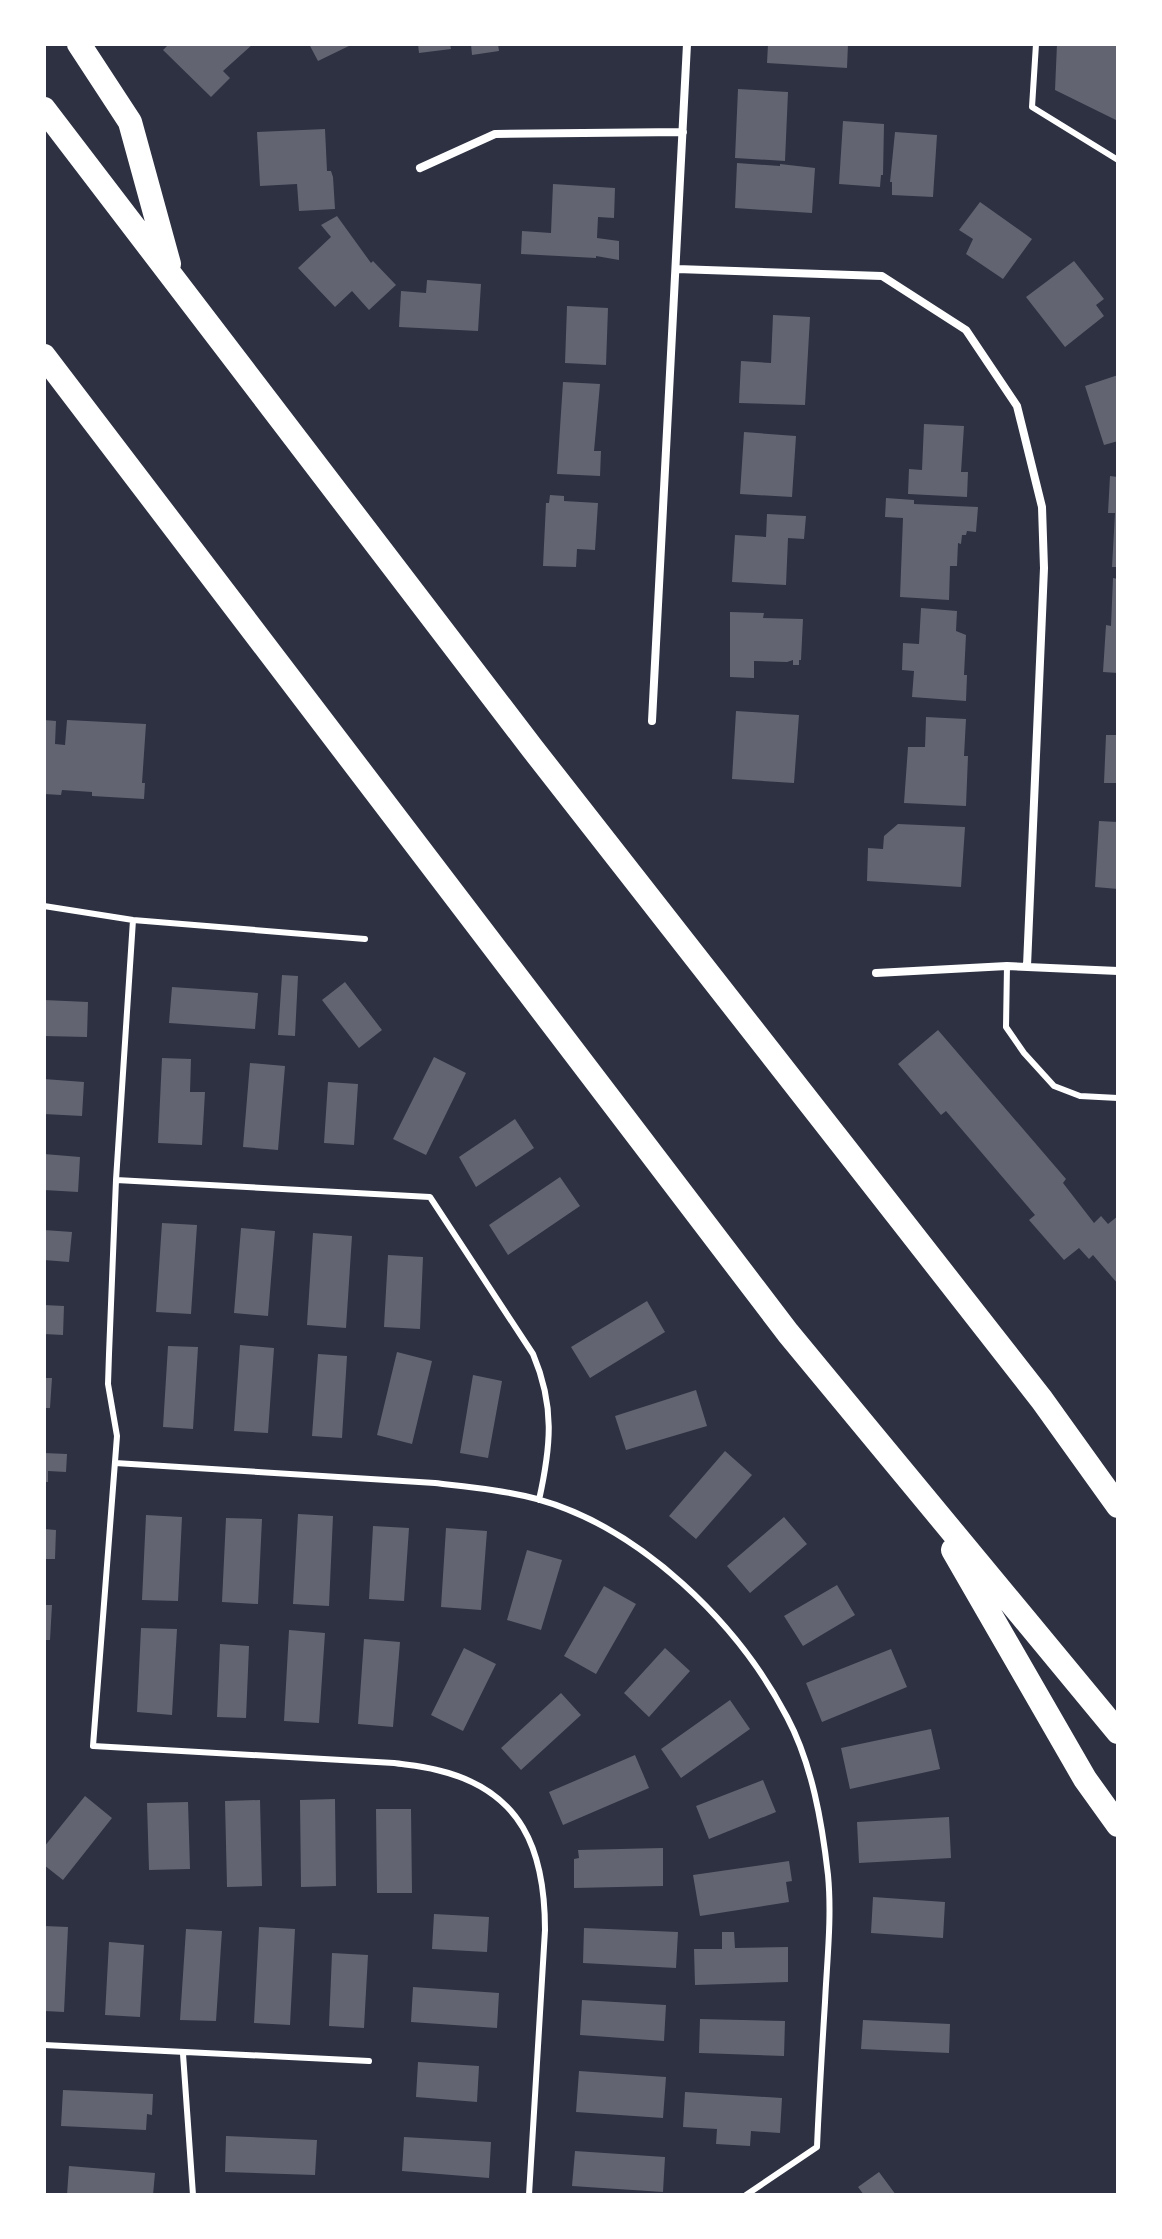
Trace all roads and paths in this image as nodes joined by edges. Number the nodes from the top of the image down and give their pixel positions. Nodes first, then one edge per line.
1 (79, 44) edge
2 (687, 44) edge
3 (1036, 44) edge
4 (44, 109) edge
5 (683, 132) junction
6 (1118, 160) edge
7 (420, 168) dead end
8 (677, 269) junction
9 (173, 278) junction
10 (44, 358) edge
11 (652, 721) dead end
12 (44, 906) edge
13 (133, 920) junction
14 (365, 939) dead end
15 (1007, 966) junction
16 (1027, 966) junction
17 (1118, 971) edge
18 (876, 973) dead end
19 (1118, 1098) edge
20 (116, 1180) junction
21 (1042, 1400) junction
22 (115, 1463) junction
23 (1118, 1481) edge
24 (918, 1489) junction
25 (539, 1500) junction
26 (1118, 1506) edge
27 (1118, 1732) edge
28 (1118, 1825) edge
29 (44, 2045) edge
30 (183, 2054) junction
31 (369, 2061) dead end
32 (193, 2195) edge
33 (529, 2195) edge
34 (746, 2195) edge

1 - 9 highway
2 - 5 street
3 - 6 lane
4 - 9 highway
5 - 7 street
5 - 8 street
8 - 11 street
8 - 16 street
9 - 21 highway
10 - 24 highway
12 - 13 lane
13 - 14 lane
13 - 20 lane
15 - 16 street
15 - 18 street
15 - 19 lane
16 - 17 street
20 - 22 lane
20 - 25 lane
21 - 23 highway
21 - 26 highway
22 - 25 lane
22 - 33 lane
24 - 27 highway
24 - 28 highway
25 - 34 lane
29 - 30 lane
30 - 31 lane
30 - 32 lane

